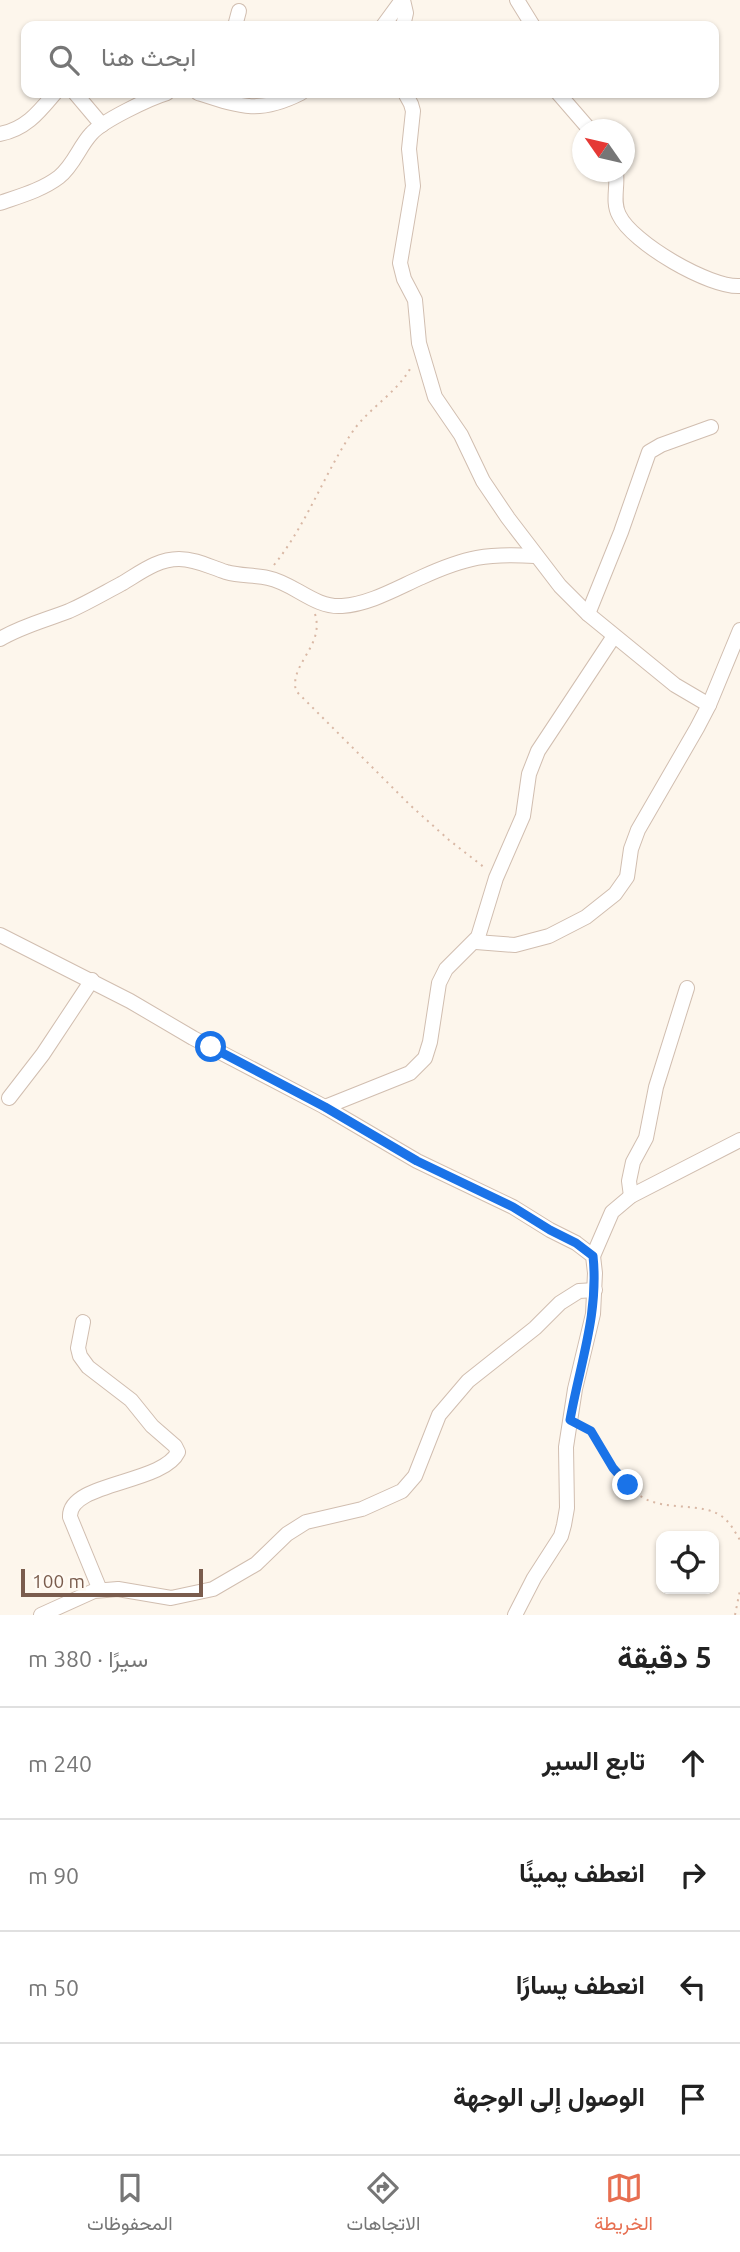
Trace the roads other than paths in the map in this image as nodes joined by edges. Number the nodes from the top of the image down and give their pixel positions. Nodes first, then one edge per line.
1 (402, 0) edge
2 (517, 0) edge
3 (239, 11) dead end
4 (236, 21) edge
5 (387, 21) edge
6 (404, 21) edge
7 (530, 21) edge
8 (50, 98) edge
9 (79, 98) edge
10 (157, 98) edge
11 (215, 98) edge
12 (290, 98) edge
13 (408, 98) edge
14 (562, 98) edge
15 (580, 119) edge
16 (102, 125) junction
17 (0, 134) edge
18 (616, 182) edge
19 (0, 203) edge
20 (740, 286) edge
21 (710, 428) dead end
22 (535, 556) junction
23 (588, 614) junction
24 (740, 630) edge
25 (614, 636) junction
26 (0, 639) edge
27 (735, 654) edge
28 (709, 705) junction
29 (0, 935) edge
30 (476, 942) junction
31 (92, 980) junction
32 (687, 988) dead end
33 (9, 1098) dead end
34 (325, 1107) junction
35 (740, 1140) edge
36 (631, 1196) junction
37 (593, 1256) junction
38 (595, 1290) junction
39 (83, 1322) dead end
40 (100, 1590) junction
41 (41, 1615) edge
42 (515, 1615) edge

1 - 5 street
1 - 6 street
2 - 7 street
3 - 4 street
8 - 17 street
9 - 16 street
10 - 16 street
11 - 12 street
13 - 22 street
14 - 15 street
16 - 19 street
18 - 20 street
21 - 23 street
22 - 23 street
22 - 26 street
23 - 25 street
24 - 27 street
25 - 28 street
25 - 30 street
27 - 28 street
28 - 30 street
29 - 31 street
30 - 34 street
31 - 33 street
31 - 34 street
32 - 36 street
34 - 37 street
35 - 36 street
36 - 37 street
37 - 38 street
38 - 40 street
38 - 42 street
39 - 40 street
40 - 41 street

